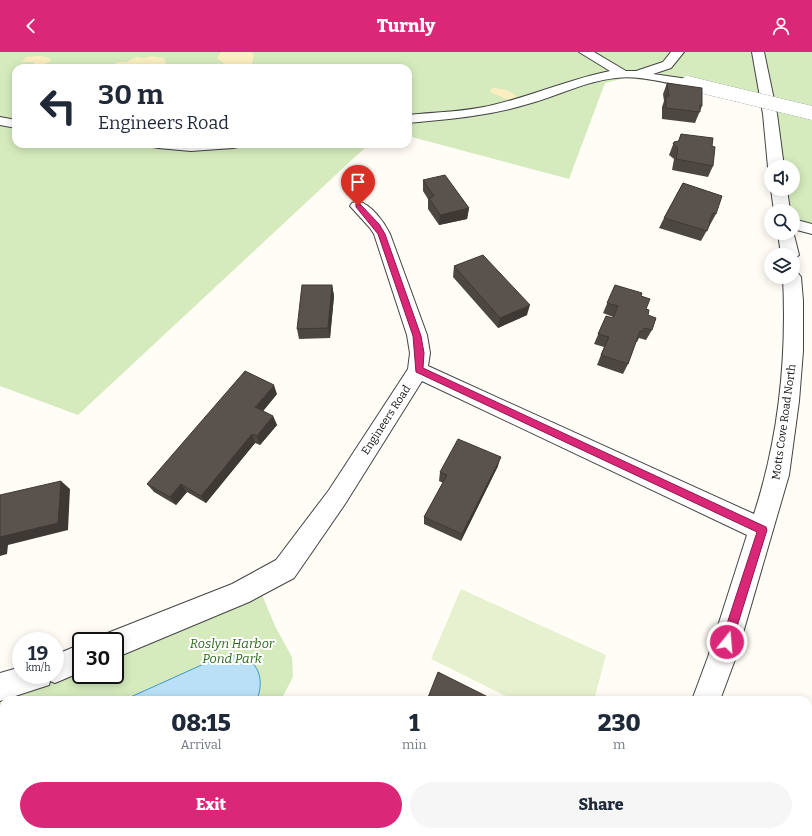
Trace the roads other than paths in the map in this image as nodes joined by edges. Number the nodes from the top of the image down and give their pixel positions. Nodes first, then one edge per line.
1 (585, 52) edge
2 (678, 52) edge
3 (758, 52) edge
4 (624, 74) junction
5 (662, 74) junction
6 (812, 113) edge
7 (412, 119) edge
8 (0, 121) edge
9 (12, 123) edge
10 (775, 160) edge
11 (358, 206) dead end
12 (800, 226) edge
13 (812, 229) edge
14 (793, 284) edge
15 (418, 370) junction
16 (762, 530) junction
17 (124, 640) edge
18 (12, 683) edge
19 (0, 687) edge
20 (707, 696) edge

1 - 4 street
2 - 5 street
3 - 10 street
4 - 5 street
4 - 7 street
5 - 6 street, bridge
8 - 9 street
11 - 15 street
12 - 13 street
14 - 16 street, Motts Cove Road North
15 - 16 street
15 - 17 street, Engineers Road
16 - 20 street, Motts Cove Road North
18 - 19 street

